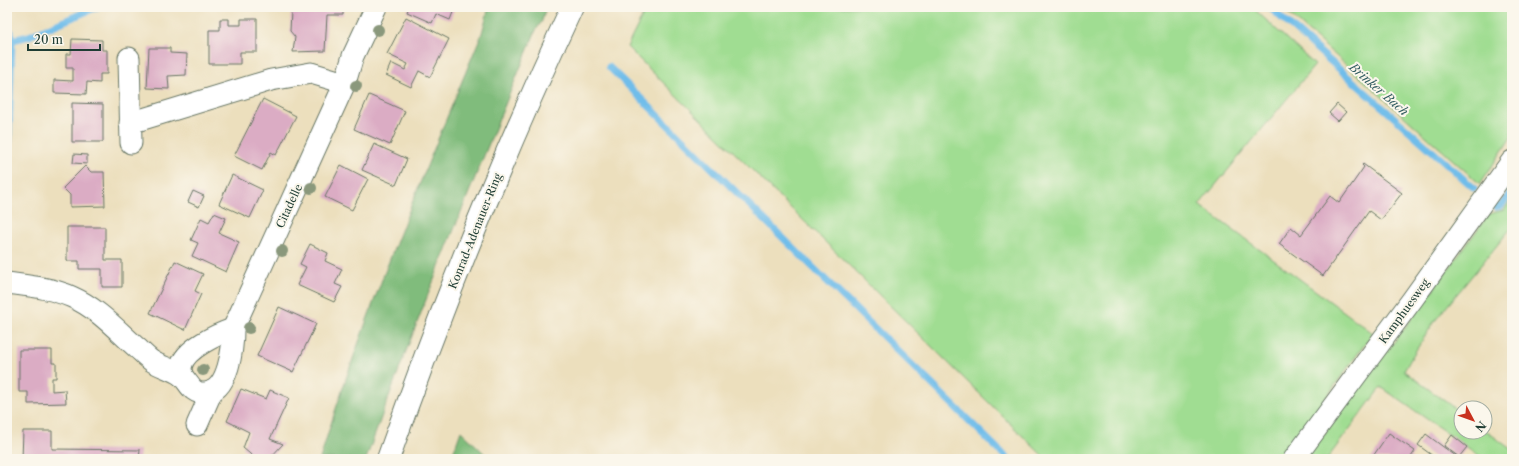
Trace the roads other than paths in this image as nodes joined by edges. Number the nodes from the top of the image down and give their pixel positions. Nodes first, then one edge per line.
1 (376, 7) edge
2 (572, 7) edge
3 (129, 58) dead end
4 (346, 83) junction
5 (130, 123) junction
6 (131, 143) dead end
7 (1512, 160) edge
8 (7, 283) edge
9 (233, 328) junction
10 (182, 376) junction
11 (212, 391) junction
12 (197, 425) dead end
13 (388, 459) edge
14 (1294, 459) edge

1 - 4 street, Citadelle
2 - 13 main road, Konrad-Adenauer-Ring
3 - 5 street
4 - 5 street
4 - 9 street, Citadelle
5 - 6 street
7 - 14 street, Kamphuesweg
8 - 10 street
9 - 10 street
9 - 11 street, Citadelle
10 - 11 street
11 - 12 street, Citadelle

